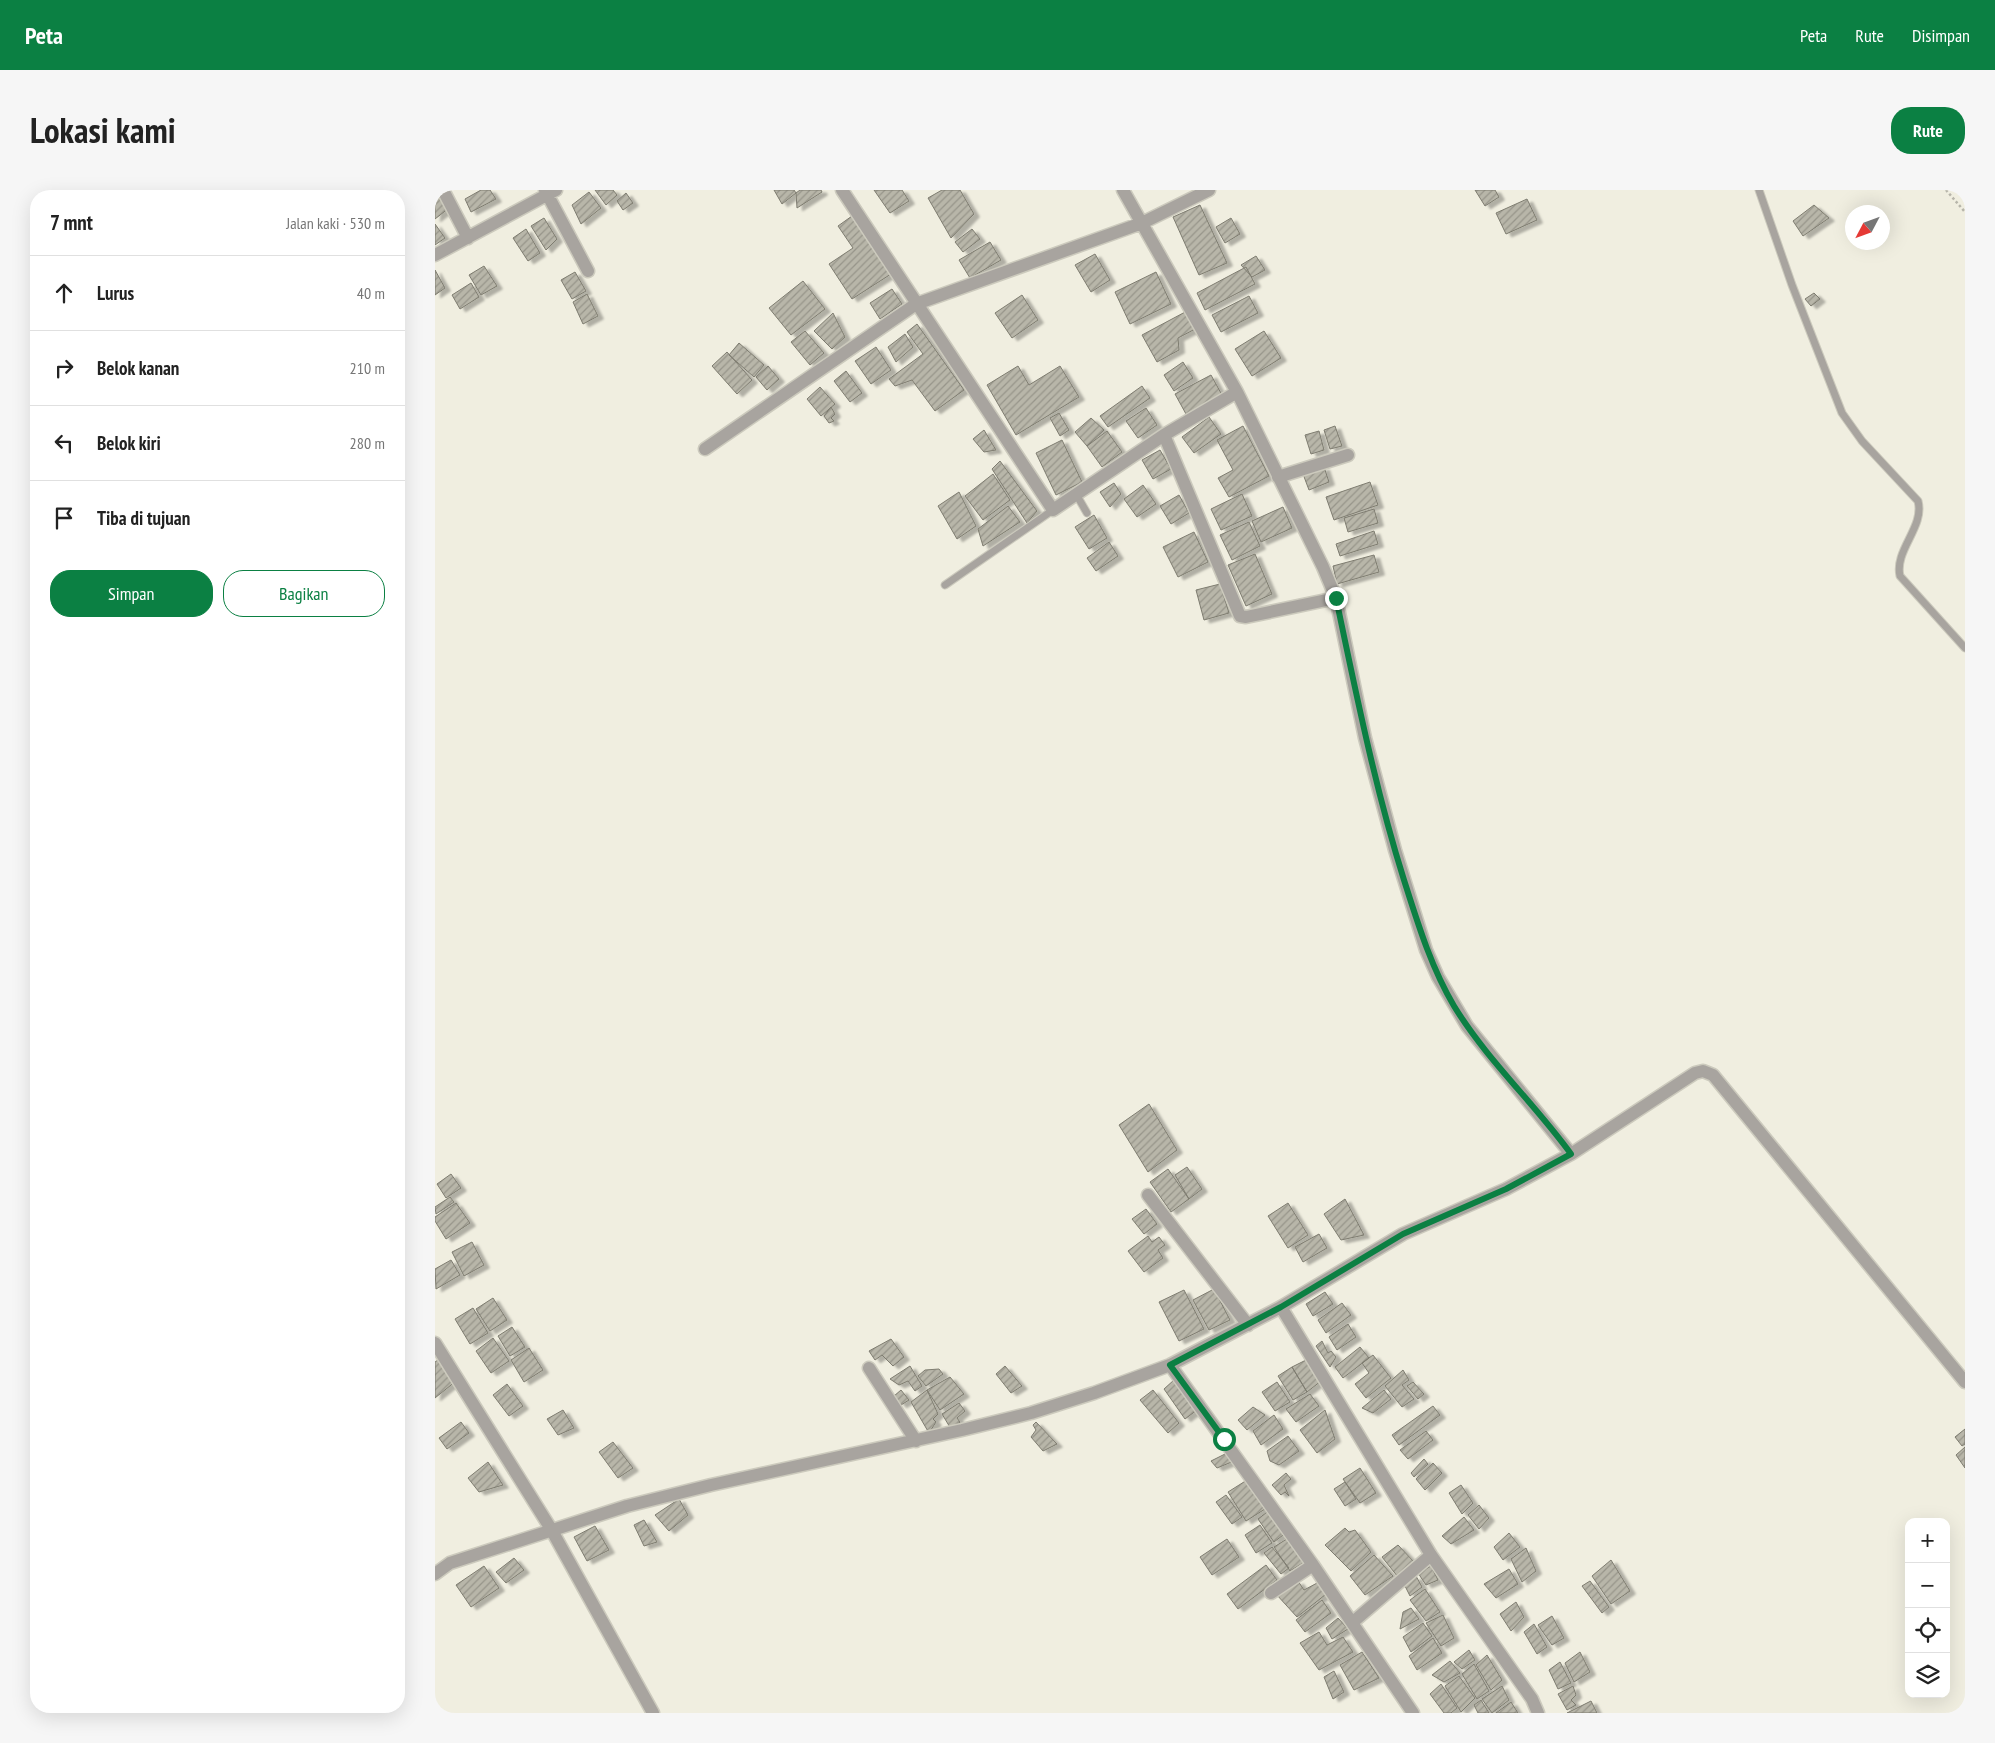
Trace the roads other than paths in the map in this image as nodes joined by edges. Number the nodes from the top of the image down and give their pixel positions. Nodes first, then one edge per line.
1 (443, 190) edge
2 (842, 190) edge
3 (1123, 190) edge
4 (1209, 190) edge
5 (1759, 190) edge
6 (549, 192) edge
7 (1142, 223) junction
8 (468, 238) junction
9 (435, 255) edge
10 (588, 271) dead end
11 (916, 304) junction
12 (1237, 392) junction
13 (1164, 435) junction
14 (705, 449) dead end
15 (1348, 454) dead end
16 (1278, 477) junction
17 (1076, 494) junction
18 (1053, 510) junction
19 (1087, 513) dead end
20 (945, 585) dead end
21 (1336, 598) junction
22 (1965, 648) edge
23 (1571, 1154) junction
24 (1149, 1196) dead end
25 (1281, 1307) junction
26 (1248, 1325) junction
27 (437, 1349) edge
28 (1170, 1365) junction
29 (869, 1368) dead end
30 (1965, 1382) edge
31 (916, 1441) junction
32 (551, 1529) junction
33 (1431, 1555) junction
34 (1313, 1565) junction
35 (435, 1574) edge
36 (1271, 1593) dead end
37 (1353, 1622) junction
38 (653, 1713) edge
39 (1413, 1713) edge
40 (1538, 1713) edge

1 - 8 street
2 - 11 street
3 - 7 street
4 - 7 street
5 - 22 lane
6 - 8 street
6 - 10 street
7 - 11 street
7 - 12 street
8 - 9 street
11 - 14 street
11 - 18 street
12 - 13 street
12 - 16 street
13 - 17 street
13 - 21 street
15 - 16 street
16 - 21 street
17 - 18 street
17 - 19 lane
18 - 20 lane
21 - 23 street
23 - 25 street
23 - 30 street
24 - 26 street
25 - 26 street
25 - 33 street
26 - 28 street
27 - 32 street
28 - 31 street
28 - 34 street
29 - 31 street
31 - 32 street
32 - 35 street
32 - 38 street
33 - 37 street
33 - 40 street
34 - 36 street
34 - 37 street
37 - 39 street

